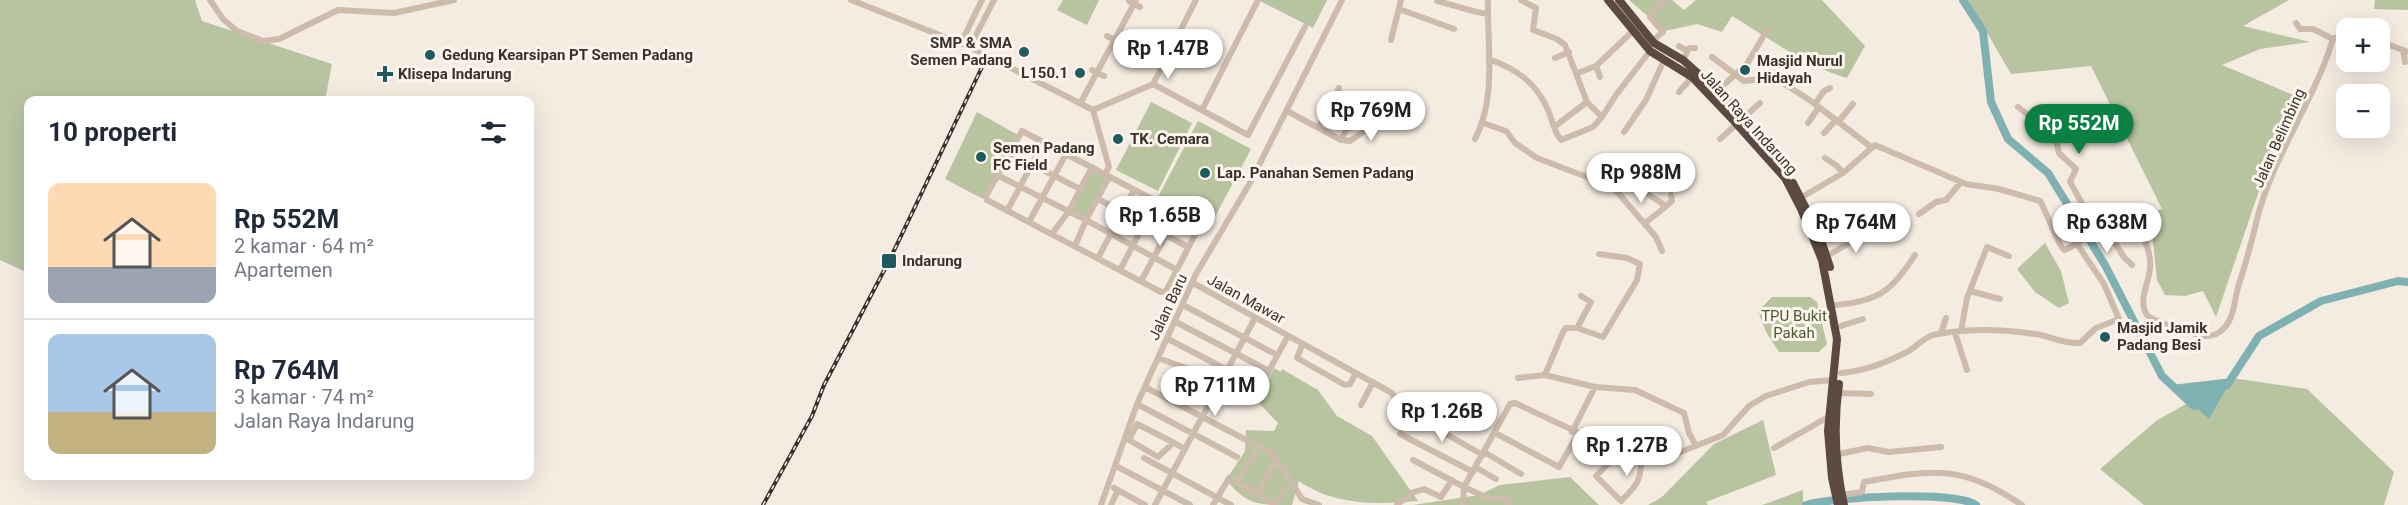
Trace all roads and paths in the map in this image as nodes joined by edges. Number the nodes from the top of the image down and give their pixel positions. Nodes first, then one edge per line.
1 (210, 0) edge
2 (454, 0) edge
3 (851, 0) edge
4 (982, 0) edge
5 (994, 0) edge
6 (1196, 0) edge
7 (1258, 0) edge
8 (1342, 0) edge
9 (1401, 0) edge
10 (1488, 0) edge
11 (1521, 0) edge
12 (1608, 0) edge
13 (1619, 0) edge
14 (1665, 0) edge
15 (1437, 1) edge
16 (1134, 3) edge
17 (1399, 9) junction
18 (1488, 14) junction
19 (2296, 23) dead end
20 (1305, 27) dead end
21 (1454, 29) dead end
22 (1634, 30) junction
23 (1767, 30) dead end
24 (1107, 36) dead end
25 (2336, 38) edge
26 (2333, 39) junction
27 (1115, 40) junction
28 (1391, 40) dead end
29 (1652, 41) junction
30 (961, 42) junction
31 (1124, 44) dead end
32 (2390, 45) edge
33 (1679, 46) dead end
34 (970, 47) junction
35 (1695, 48) dead end
36 (1650, 51) junction
37 (1687, 51) junction
38 (2405, 51) edge
39 (1569, 52) junction
40 (1712, 57) dead end
41 (1555, 58) dead end
42 (1489, 59) junction
43 (1664, 60) junction
44 (1683, 60) junction
45 (2405, 62) dead end
46 (1596, 66) junction
47 (1094, 71) junction
48 (1578, 73) junction
49 (1735, 74) junction
50 (1104, 76) dead end
51 (1600, 77) dead end
52 (1692, 77) junction
53 (1153, 84) junction
54 (1339, 88) dead end
55 (1830, 88) dead end
56 (1717, 90) junction
57 (1679, 92) dead end
58 (1363, 97) dead end
59 (1081, 102) junction
60 (1587, 102) junction
61 (1760, 103) dead end
62 (1853, 104) dead end
63 (1817, 106) junction
64 (2018, 107) dead end
65 (1384, 108) dead end
66 (1093, 110) junction
67 (1202, 110) junction
68 (1287, 111) junction
69 (1602, 117) junction
70 (1837, 121) junction
71 (1740, 122) junction
72 (1483, 123) junction
73 (1808, 123) dead end
74 (1319, 127) junction
75 (1554, 127) junction
76 (1624, 132) dead end
77 (1824, 133) dead end
78 (1475, 139) dead end
79 (1720, 139) dead end
80 (1341, 140) junction
81 (1044, 142) junction
82 (1871, 147) junction
83 (1010, 153) junction
84 (1066, 154) junction
85 (1825, 159) dead end
86 (1032, 164) junction
87 (1092, 167) junction
88 (1843, 173) junction
89 (997, 175) junction
90 (1055, 176) junction
91 (1107, 176) junction
92 (1961, 183) junction
93 (1020, 186) junction
94 (1080, 189) junction
95 (1134, 190) junction
96 (1619, 192) junction
97 (1671, 195) dead end
98 (1802, 197) junction
99 (1043, 198) junction
100 (1098, 199) junction
101 (1156, 201) junction
102 (1664, 208) junction
103 (1007, 211) junction
104 (1069, 211) junction
105 (1122, 212) junction
106 (1178, 213) junction
107 (1918, 214) dead end
108 (1086, 220) junction
109 (1029, 222) junction
110 (1145, 223) junction
111 (1645, 223) junction
112 (2098, 229) junction
113 (1871, 230) dead end
114 (1111, 233) junction
115 (1052, 234) junction
116 (1166, 235) junction
117 (1816, 235) junction
118 (2077, 243) junction
119 (1132, 245) junction
120 (1075, 246) junction
121 (1188, 247) junction
122 (1662, 251) dead end
123 (1599, 254) dead end
124 (1915, 255) dead end
125 (1827, 256) junction
126 (2009, 256) dead end
127 (1154, 257) junction
128 (1098, 258) junction
129 (2132, 265) dead end
130 (1175, 269) junction
131 (1120, 270) junction
132 (1141, 281) junction
133 (1192, 283) junction
134 (1970, 291) junction
135 (1581, 296) dead end
136 (2000, 299) dead end
137 (1183, 305) junction
138 (1836, 306) junction
139 (1255, 318) junction
140 (1946, 318) dead end
141 (1863, 319) dead end
142 (1176, 322) junction
143 (1841, 326) junction
144 (1577, 328) junction
145 (1958, 332) junction
146 (1941, 333) junction
147 (1288, 336) junction
148 (1245, 337) junction
149 (1168, 339) junction
150 (1302, 345) junction
151 (1236, 354) junction
152 (1277, 355) junction
153 (1158, 358) junction
154 (1227, 370) junction
155 (1967, 370) dead end
156 (1269, 371) junction
157 (1356, 373) junction
158 (1841, 373) junction
159 (1545, 375) junction
160 (1518, 378) dead end
161 (1834, 380) junction
162 (1222, 381) junction
163 (1373, 382) junction
164 (1145, 387) junction
165 (1595, 387) junction
166 (1838, 393) junction
167 (1871, 394) dead end
168 (1137, 404) junction
169 (1361, 405) dead end
170 (1202, 417) junction
171 (1828, 417) junction
172 (1495, 433) junction
173 (1575, 433) junction
174 (1193, 434) junction
175 (1400, 434) dead end
176 (1173, 443) junction
177 (1695, 444) junction
178 (1832, 444) junction
179 (1941, 447) dead end
180 (1774, 448) dead end
181 (1185, 449) junction
182 (1620, 452) junction
183 (1255, 453) dead end
184 (1483, 454) junction
185 (1642, 455) junction
186 (1835, 455) junction
187 (1237, 457) dead end
188 (1144, 458) dead end
189 (1413, 460) dead end
190 (1273, 464) dead end
191 (1116, 466) junction
192 (1474, 470) junction
193 (1172, 473) junction
194 (1521, 474) dead end
195 (1496, 479) dead end
196 (1452, 480) junction
197 (1237, 482) junction
198 (1464, 487) junction
199 (1285, 488) dead end
200 (1163, 490) junction
201 (1257, 494) junction
202 (1217, 497) junction
203 (1841, 500) edge
204 (1623, 503) edge
205 (1101, 505) edge
206 (1111, 505) edge
207 (1145, 505) edge
208 (1155, 505) edge
209 (1190, 505) edge
210 (1213, 505) edge
211 (1231, 505) edge
212 (1275, 505) edge
213 (1319, 505) edge
214 (1398, 505) edge
215 (1462, 505) edge
216 (1509, 505) edge
217 (2022, 505) edge

1 - 2 street
3 - 30 street
4 - 30 street
5 - 34 street
6 - 53 street
7 - 67 street
8 - 68 street, Jalan Baru
9 - 17 street
10 - 18 street
11 - 39 street
12 - 22 highway, Jalan Raya Indarung
13 - 29 highway, Jalan Raya Indarung
14 - 29 street
15 - 18 street
16 - 27 street
17 - 21 street
17 - 28 street
18 - 42 street
19 - 26 street
20 - 67 street
22 - 36 highway, Jalan Raya Indarung
22 - 46 street
23 - 49 street
24 - 27 street
25 - 26 street
26 - 112 street, Jalan Belimbing
27 - 31 street
27 - 47 street
29 - 44 highway, Jalan Raya Indarung
30 - 34 street
32 - 38 street
33 - 37 street
34 - 59 street
35 - 37 street
36 - 43 highway, Jalan Raya Indarung
36 - 69 street
37 - 44 street
38 - 45 street
39 - 41 street
39 - 48 street
40 - 49 street
42 - 72 street
42 - 75 street
43 - 52 highway, Jalan Raya Indarung
43 - 76 street
44 - 56 highway, Jalan Raya Indarung
46 - 48 street
46 - 51 street
47 - 50 street
47 - 59 street
48 - 60 street
49 - 56 street
49 - 63 street
52 - 57 street
52 - 71 highway, Jalan Raya Indarung
53 - 66 street
53 - 67 street
54 - 74 street
55 - 63 street
56 - 71 highway, Jalan Raya Indarung
58 - 80 street
59 - 66 street
60 - 69 street
60 - 75 street
61 - 71 street
62 - 70 street
63 - 70 street
63 - 73 street
64 - 112 street
65 - 80 street
66 - 91 street
68 - 74 street
68 - 133 street, Jalan Baru
69 - 75 street
70 - 77 street
70 - 82 street
71 - 79 street
71 - 98 highway, Jalan Raya Indarung
71 - 117 highway, Jalan Raya Indarung
72 - 78 street
72 - 96 street
74 - 80 street
81 - 83 street
81 - 84 street
81 - 86 street
82 - 88 street
82 - 92 street
83 - 86 street
83 - 89 street
84 - 87 street
84 - 90 street
85 - 88 street
86 - 90 street
86 - 93 street
87 - 91 street
87 - 94 street
88 - 98 street
89 - 93 street
89 - 103 street
90 - 94 street
90 - 99 street
91 - 95 street
91 - 100 street
92 - 107 street
92 - 118 street
93 - 99 street
93 - 103 street
94 - 104 street
95 - 101 street
95 - 105 street
96 - 102 street
96 - 111 street
97 - 102 street
98 - 117 highway, Jalan Raya Indarung
99 - 104 street
99 - 109 street
100 - 105 street
100 - 108 street
101 - 106 street
101 - 110 street
102 - 111 street
103 - 109 street
104 - 108 street
104 - 115 street
105 - 110 street
105 - 114 street
106 - 116 street
106 - 121 street
108 - 114 street
108 - 120 street
109 - 115 street
110 - 116 street
110 - 119 street
111 - 122 street
112 - 118 street
112 - 129 street
113 - 125 street
114 - 119 street
114 - 128 street
115 - 120 street
116 - 121 street
116 - 127 street
117 - 125 highway, Jalan Raya Indarung
117 - 161 highway, Jalan Raya Indarung
118 - 145 street
119 - 127 street
119 - 131 street
120 - 128 street
121 - 130 street
123 - 144 street
124 - 138 street
125 - 138 highway, Jalan Raya Indarung
126 - 134 street
127 - 130 street
127 - 132 street
128 - 131 street
130 - 132 street
131 - 132 street
133 - 137 street, Jalan Baru
133 - 139 street, Jalan Mawar
134 - 136 street
134 - 145 street
135 - 144 street
137 - 142 street, Jalan Baru
137 - 148 street
138 - 143 highway, Jalan Raya Indarung
139 - 147 street, Jalan Mawar
139 - 148 street
140 - 146 street
141 - 143 street
142 - 149 street, Jalan Baru
142 - 151 street
143 - 158 highway, Jalan Raya Indarung
144 - 159 street
145 - 146 street
145 - 155 street
146 - 158 street
147 - 150 street, Jalan Mawar
147 - 152 street
148 - 151 street
148 - 152 street
149 - 153 street, Jalan Baru
149 - 154 street
150 - 157 street, Jalan Mawar
150 - 157 street
151 - 154 street
151 - 156 street
152 - 156 street
153 - 162 street
153 - 164 street, Jalan Baru
154 - 156 street
154 - 162 street
157 - 163 street, Jalan Mawar
158 - 166 highway, Jalan Raya Indarung
159 - 160 street
159 - 165 street
161 - 171 highway, Jalan Raya Indarung
161 - 177 street
162 - 170 street
163 - 169 street
163 - 184 street, Jalan Mawar
164 - 168 street, Jalan Baru
164 - 170 street
165 - 173 street
165 - 177 street
166 - 167 street
166 - 178 highway, Jalan Raya Indarung
168 - 174 street
168 - 191 street, Jalan Baru
170 - 174 street
170 - 213 street
171 - 178 highway, Jalan Raya Indarung
171 - 180 street
172 - 173 street
172 - 173 street
172 - 184 street
173 - 182 street
174 - 181 street
174 - 187 street
175 - 192 street
176 - 176 street
176 - 181 street
177 - 185 street
178 - 186 highway, Jalan Raya Indarung
178 - 203 highway, Jalan Raya Indarung
179 - 186 street
181 - 193 street
182 - 185 street
182 - 204 street
183 - 197 street
184 - 192 street
184 - 194 street, Jalan Mawar
185 - 204 street
186 - 203 highway, Jalan Raya Indarung
188 - 193 street
189 - 196 street
190 - 201 street
191 - 200 street
191 - 205 street, Jalan Baru
192 - 195 street
192 - 198 street
193 - 200 street
193 - 202 street
196 - 198 street
196 - 214 street
197 - 201 street
197 - 202 street
198 - 215 street
198 - 216 street
199 - 212 street
200 - 208 street
200 - 209 street
201 - 212 street
202 - 210 street
202 - 211 street
203 - 217 street
206 - 207 street

